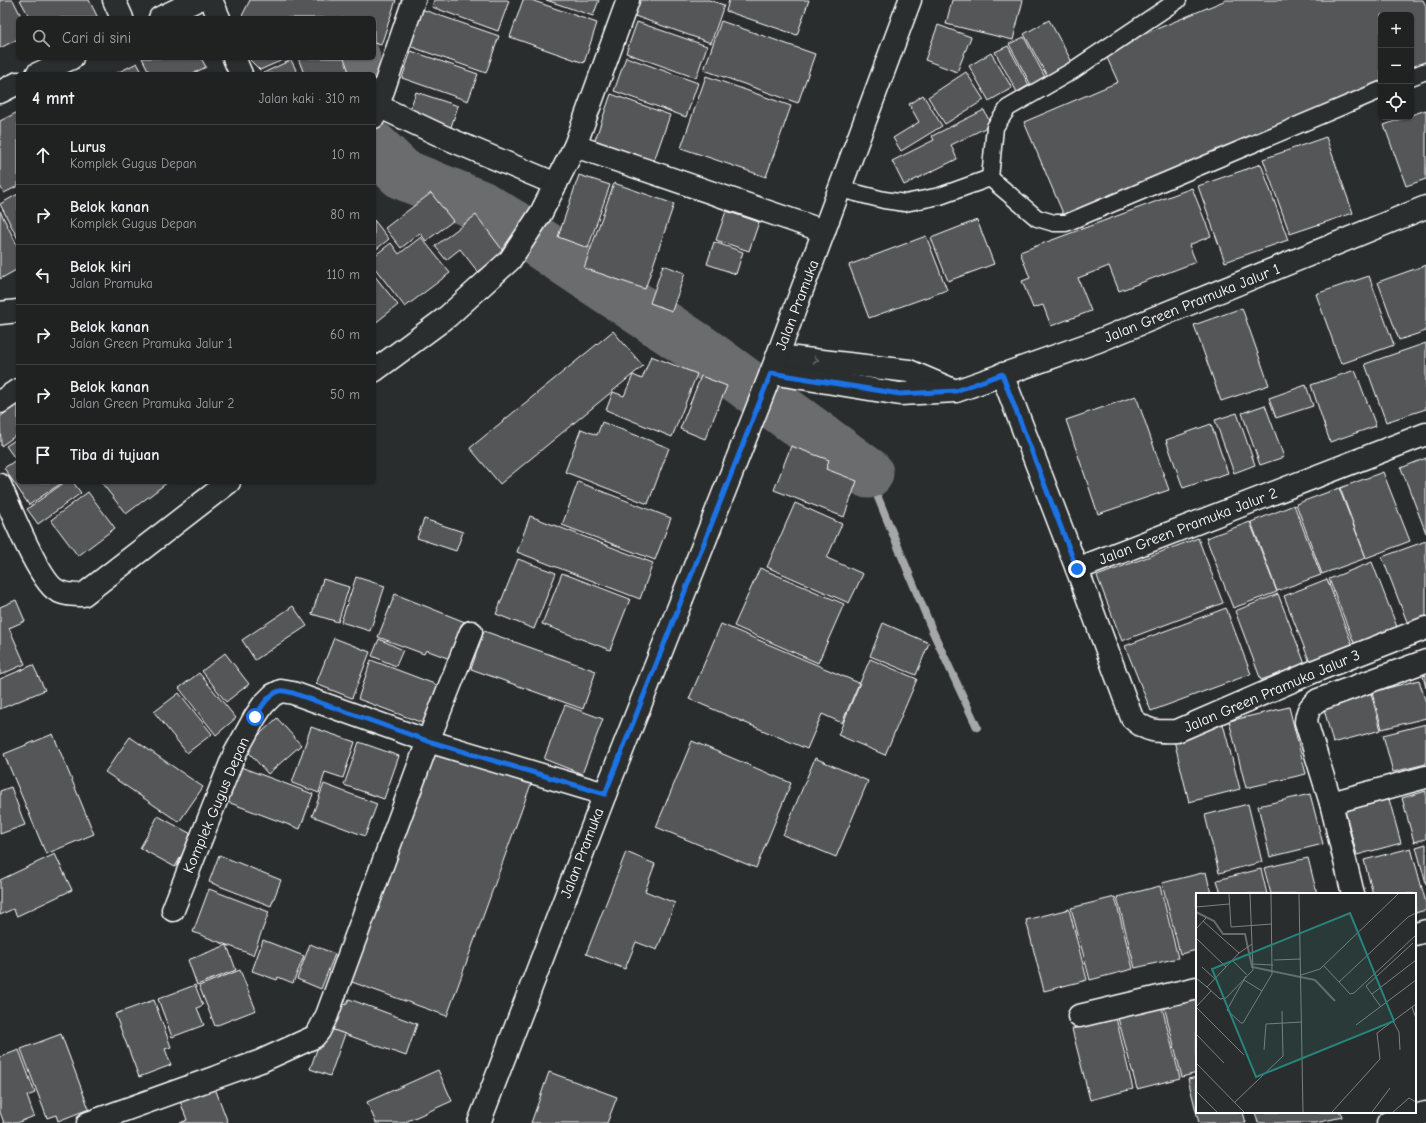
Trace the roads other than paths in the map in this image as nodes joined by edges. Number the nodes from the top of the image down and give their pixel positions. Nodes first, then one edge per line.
1 (114, 0) edge
2 (198, 0) edge
3 (211, 0) edge
4 (414, 0) edge
5 (628, 0) edge
6 (910, 0) edge
7 (1178, 0) edge
8 (121, 16) edge
9 (164, 16) edge
10 (218, 16) edge
11 (68, 60) edge
12 (235, 60) edge
13 (1426, 71) edge
14 (41, 72) edge
15 (240, 72) edge
16 (1414, 76) edge
17 (16, 84) edge
18 (1378, 91) edge
19 (0, 92) edge
20 (376, 111) edge
21 (575, 146) junction
22 (990, 178) junction
23 (556, 184) junction
24 (840, 189) junction
25 (1426, 207) edge
26 (824, 231) junction
27 (16, 311) edge
28 (0, 313) edge
29 (376, 370) edge
30 (772, 370) junction
31 (1002, 374) junction
32 (16, 391) edge
33 (0, 402) edge
34 (1426, 434) edge
35 (226, 484) edge
36 (0, 485) edge
37 (1077, 569) junction
38 (1426, 628) edge
39 (471, 632) dead end
40 (1426, 660) edge
41 (428, 741) junction
42 (1426, 777) edge
43 (605, 794) junction
44 (1331, 803) junction
45 (1353, 893) edge
46 (173, 910) dead end
47 (1426, 931) edge
48 (1416, 934) edge
49 (1196, 988) edge
50 (1080, 1016) dead end
51 (1425, 1116) edge
52 (88, 1123) edge
53 (479, 1123) edge
54 (1388, 1123) edge

1 - 8 street
2 - 9 street
3 - 10 street
4 - 20 street
5 - 21 street
6 - 24 street, Jalan Pramuka
7 - 22 lane
11 - 14 street
12 - 15 street
13 - 16 lane
17 - 19 street
18 - 22 lane
20 - 23 street
21 - 23 street
21 - 26 street
22 - 24 lane
23 - 29 street
24 - 26 street, Jalan Pramuka
25 - 31 street, Jalan Green Pramuka Jalur 1
26 - 30 street, Jalan Pramuka
27 - 28 street
30 - 31 street, Jalan Green Pramuka Jalur 1
30 - 43 street, Jalan Pramuka
31 - 37 street
32 - 33 street
34 - 37 street, Jalan Green Pramuka Jalur 2
35 - 36 street
37 - 38 street, Jalan Green Pramuka Jalur 3
39 - 41 street
40 - 44 street
41 - 43 street, Komplek Gugus Depan
41 - 46 street, Komplek Gugus Depan
41 - 52 street
42 - 44 street
43 - 53 street, Jalan Pramuka
44 - 45 street
47 - 48 street
49 - 50 street
51 - 54 street

